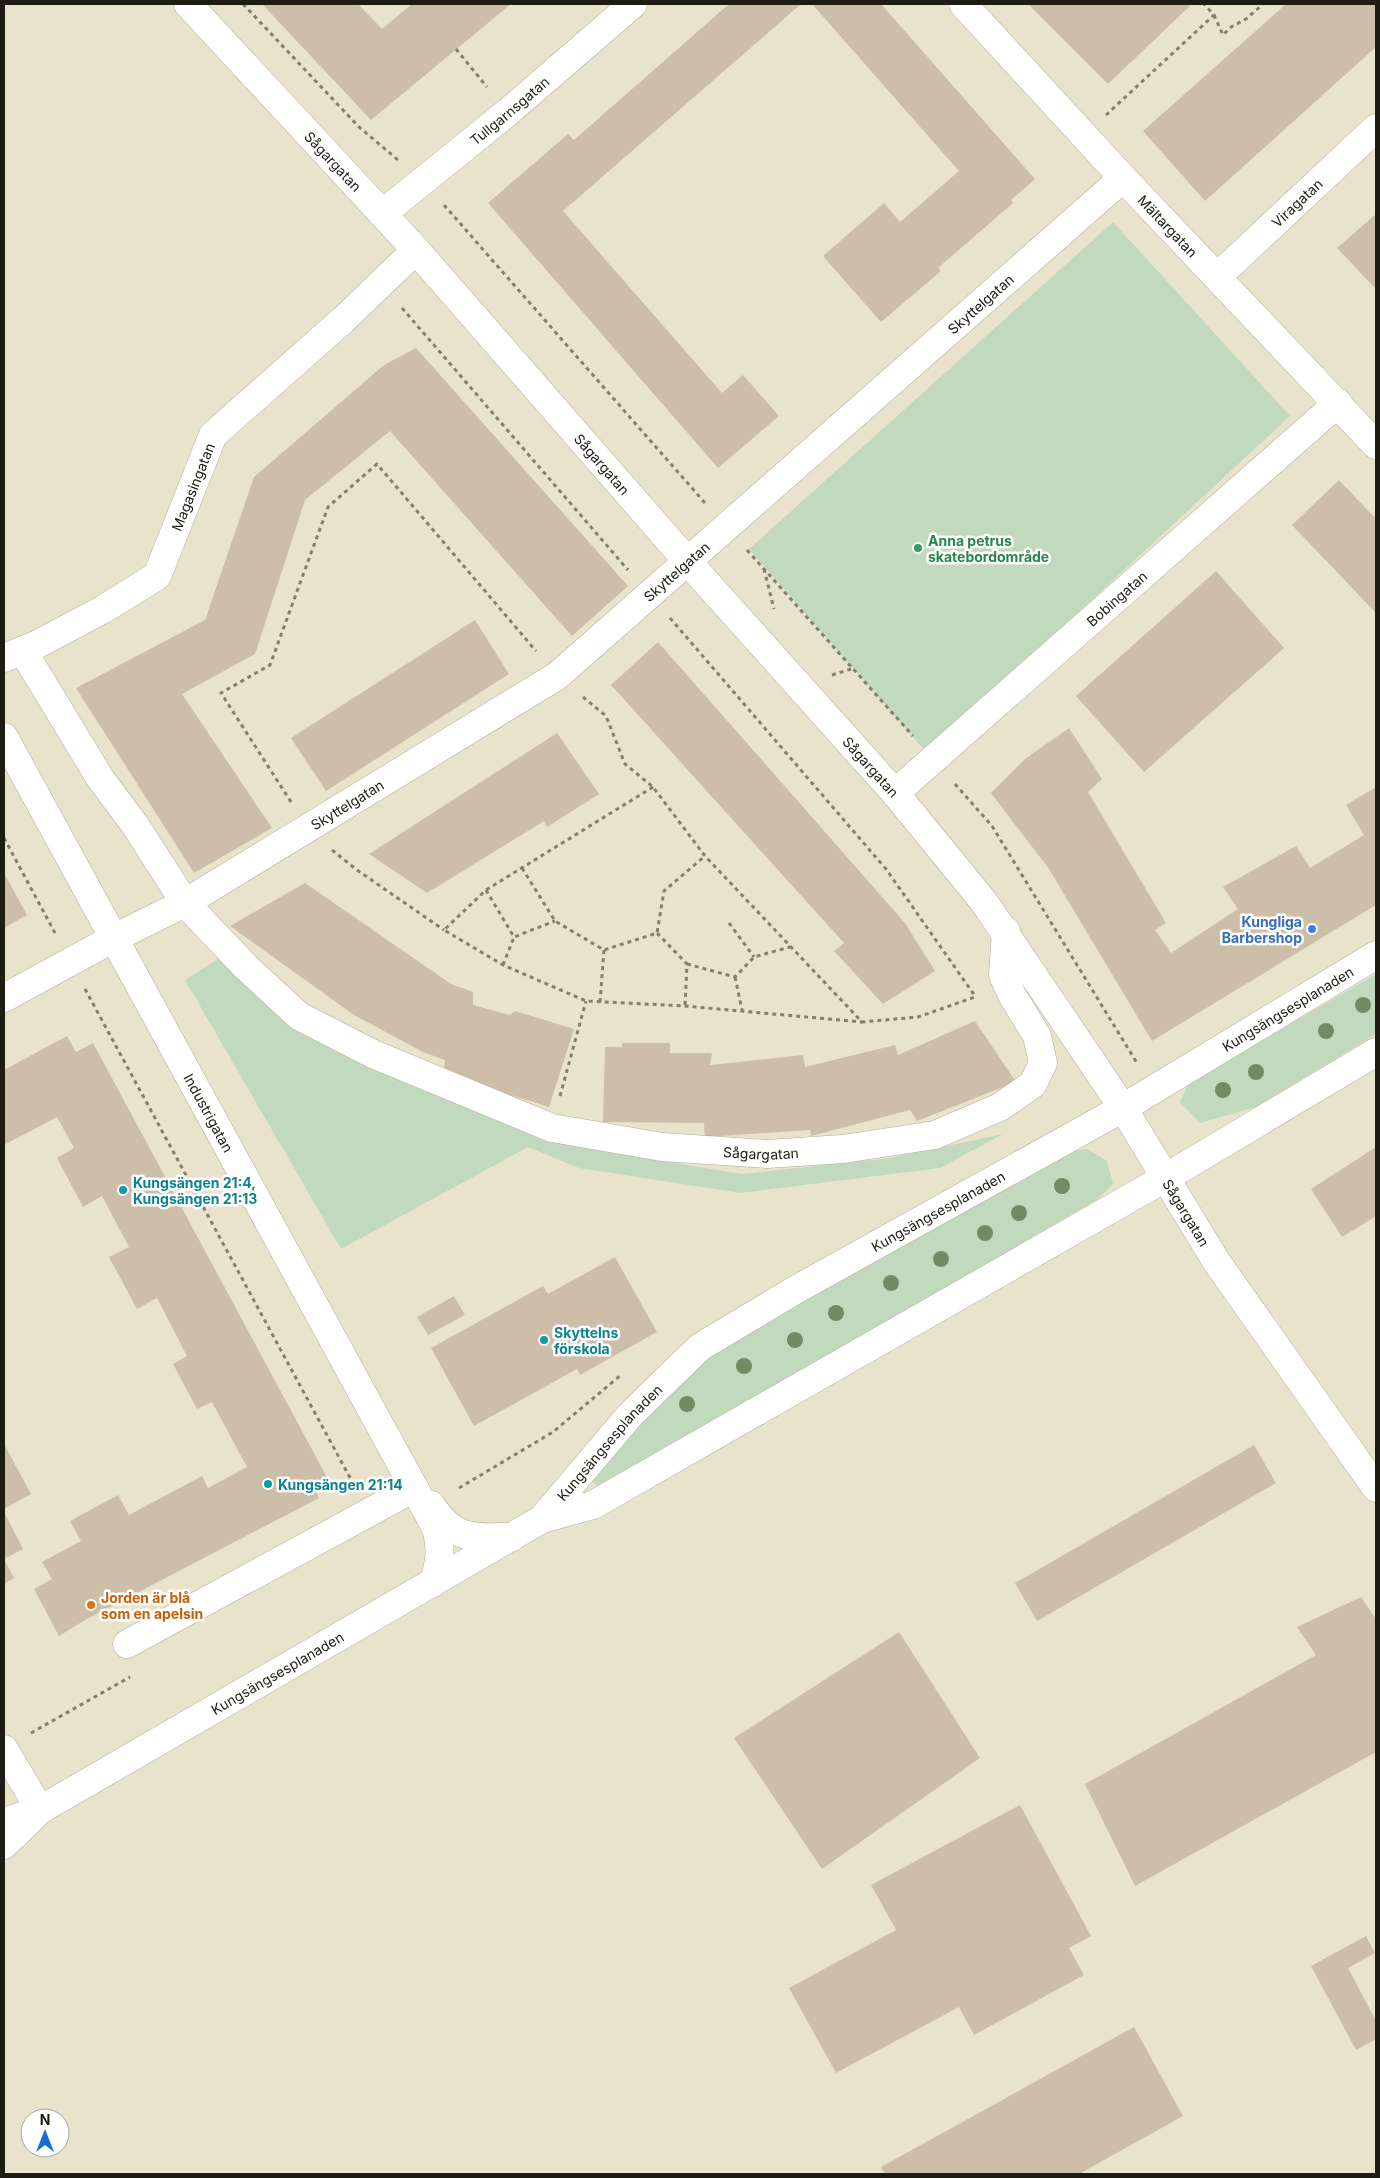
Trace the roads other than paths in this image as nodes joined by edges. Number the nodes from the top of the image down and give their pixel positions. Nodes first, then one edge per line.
1 (188, 4) edge
2 (633, 4) edge
3 (963, 4) edge
4 (1376, 128) edge
5 (1123, 178) junction
6 (382, 214) junction
7 (416, 250) junction
8 (1217, 277) junction
9 (1338, 403) junction
10 (1376, 445) edge
11 (688, 562) junction
12 (13, 654) edge
13 (4, 737) edge
14 (895, 793) junction
15 (184, 903) junction
16 (1006, 932) junction
17 (114, 938) junction
18 (1376, 955) edge
19 (4, 998) edge
20 (1376, 1052) edge
21 (1123, 1108) junction
22 (1165, 1178) junction
23 (414, 1488) junction
24 (1376, 1488) edge
25 (542, 1520) junction
26 (513, 1537) junction
27 (433, 1583) junction
28 (127, 1644) dead end
29 (4, 1749) edge
30 (40, 1810) junction
31 (4, 1822) edge
32 (4, 1845) edge

1 - 6 street, Sågargatan
2 - 6 street, Tullgarnsgatan
3 - 5 street, Mältargatan
4 - 8 street, Viragatan
5 - 8 street, Mältargatan
5 - 11 street, Skyttelgatan
6 - 7 street, Sågargatan
7 - 11 street, Sågargatan
7 - 12 street, Magasingatan
8 - 9 street, Mältargatan
9 - 10 street, Mältargatan
9 - 14 street, Bobingatan
11 - 14 street, Sågargatan
11 - 15 street, Skyttelgatan
12 - 15 street
13 - 17 street, Industrigatan
14 - 16 street, Sågargatan
15 - 16 street, Sågargatan
15 - 17 street, Skyttelgatan
16 - 21 street, Sågargatan
17 - 19 street, Skyttelgatan
17 - 23 street, Industrigatan
18 - 21 street, Kungsängsesplanaden
20 - 22 street, Kungsängsesplanaden
21 - 22 street, Sågargatan
21 - 25 street, Kungsängsesplanaden
22 - 24 street, Sågargatan
22 - 25 street, Kungsängsesplanaden
23 - 26 street
23 - 27 street, Industrigatan
23 - 28 street
25 - 26 street, Kungsängsesplanaden
26 - 27 street, Kungsängsesplanaden
27 - 30 street, Kungsängsesplanaden
29 - 30 street
30 - 31 street
30 - 32 street

